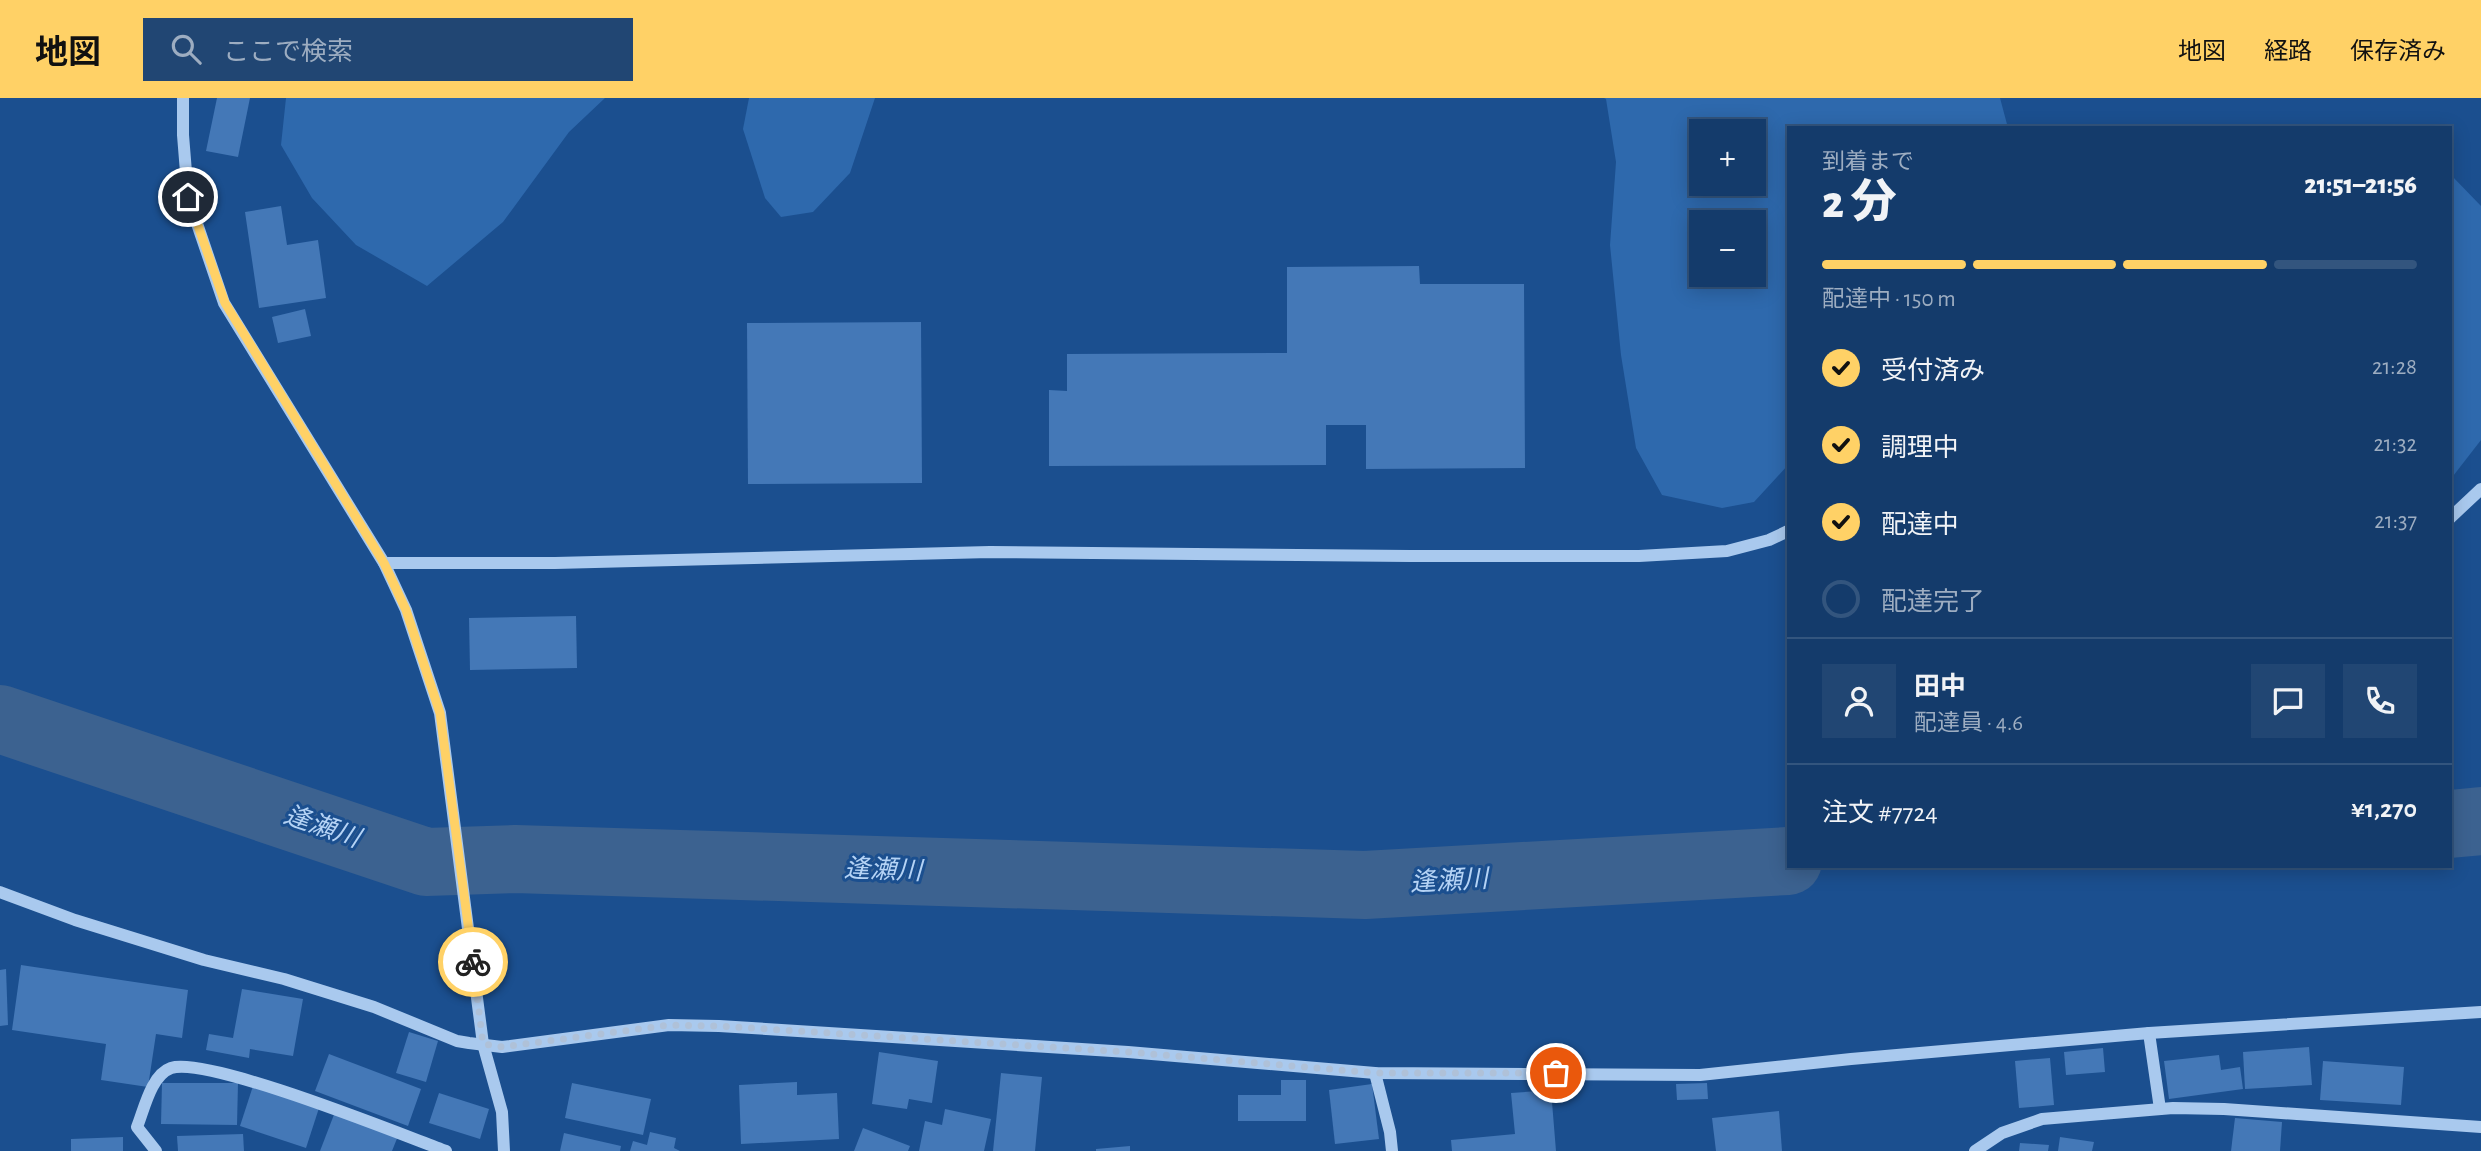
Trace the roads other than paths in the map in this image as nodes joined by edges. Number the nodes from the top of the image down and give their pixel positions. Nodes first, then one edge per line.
1 (183, 98) edge
2 (2481, 489) edge
3 (2452, 517) edge
4 (1787, 531) edge
5 (384, 563) junction
6 (0, 892) edge
7 (2481, 1012) edge
8 (2149, 1033) junction
9 (483, 1044) junction
10 (1376, 1073) junction
11 (2160, 1109) junction
12 (2481, 1127) edge
13 (156, 1151) edge
14 (446, 1151) edge
15 (504, 1151) edge
16 (1392, 1151) edge
17 (1975, 1151) edge

1 - 5 street
2 - 3 street
4 - 5 street
5 - 9 street
6 - 9 street
7 - 8 street
8 - 10 street
8 - 11 street
9 - 10 street
9 - 15 street
10 - 16 street
11 - 12 street
11 - 17 street
13 - 14 street

